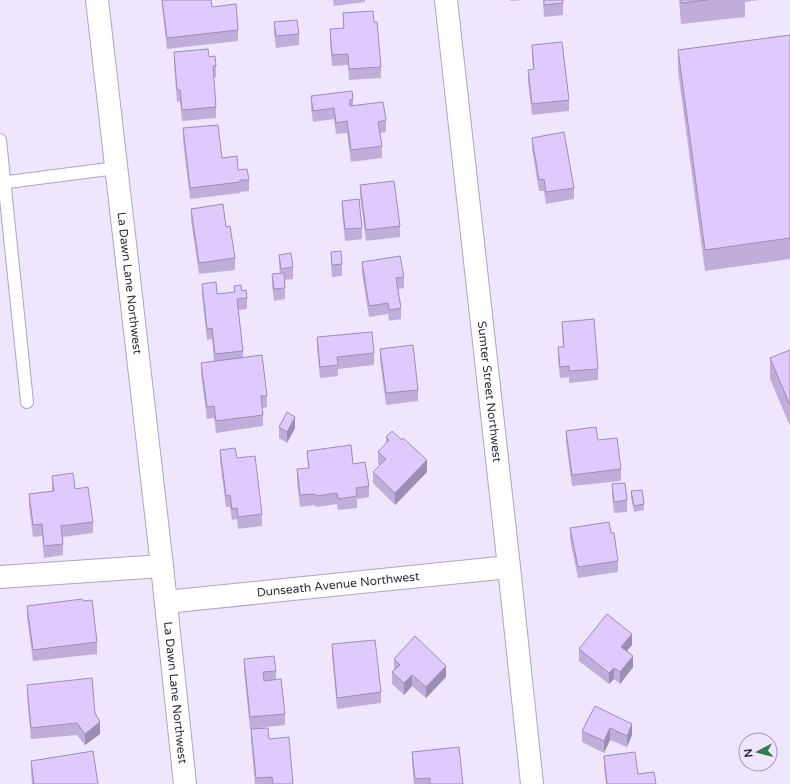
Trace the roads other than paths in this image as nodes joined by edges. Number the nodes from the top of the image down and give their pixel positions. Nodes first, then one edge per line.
1 (97, 0) edge
2 (446, 0) edge
3 (0, 140) edge
4 (116, 168) junction
5 (2, 183) edge
6 (27, 402) dead end
7 (162, 566) junction
8 (509, 567) junction
9 (0, 577) edge
10 (166, 602) junction
11 (185, 784) edge
12 (532, 784) edge

1 - 4 street, La Dawn Lane Northwest
2 - 8 street, Sumter Street Northwest
3 - 5 lane
4 - 5 lane
4 - 7 street, La Dawn Lane Northwest
5 - 6 lane
7 - 9 street
7 - 10 street, La Dawn Lane Northwest
8 - 10 street, Dunseath Avenue Northwest
8 - 12 street, Sumter Street Northwest
10 - 11 street, La Dawn Lane Northwest

